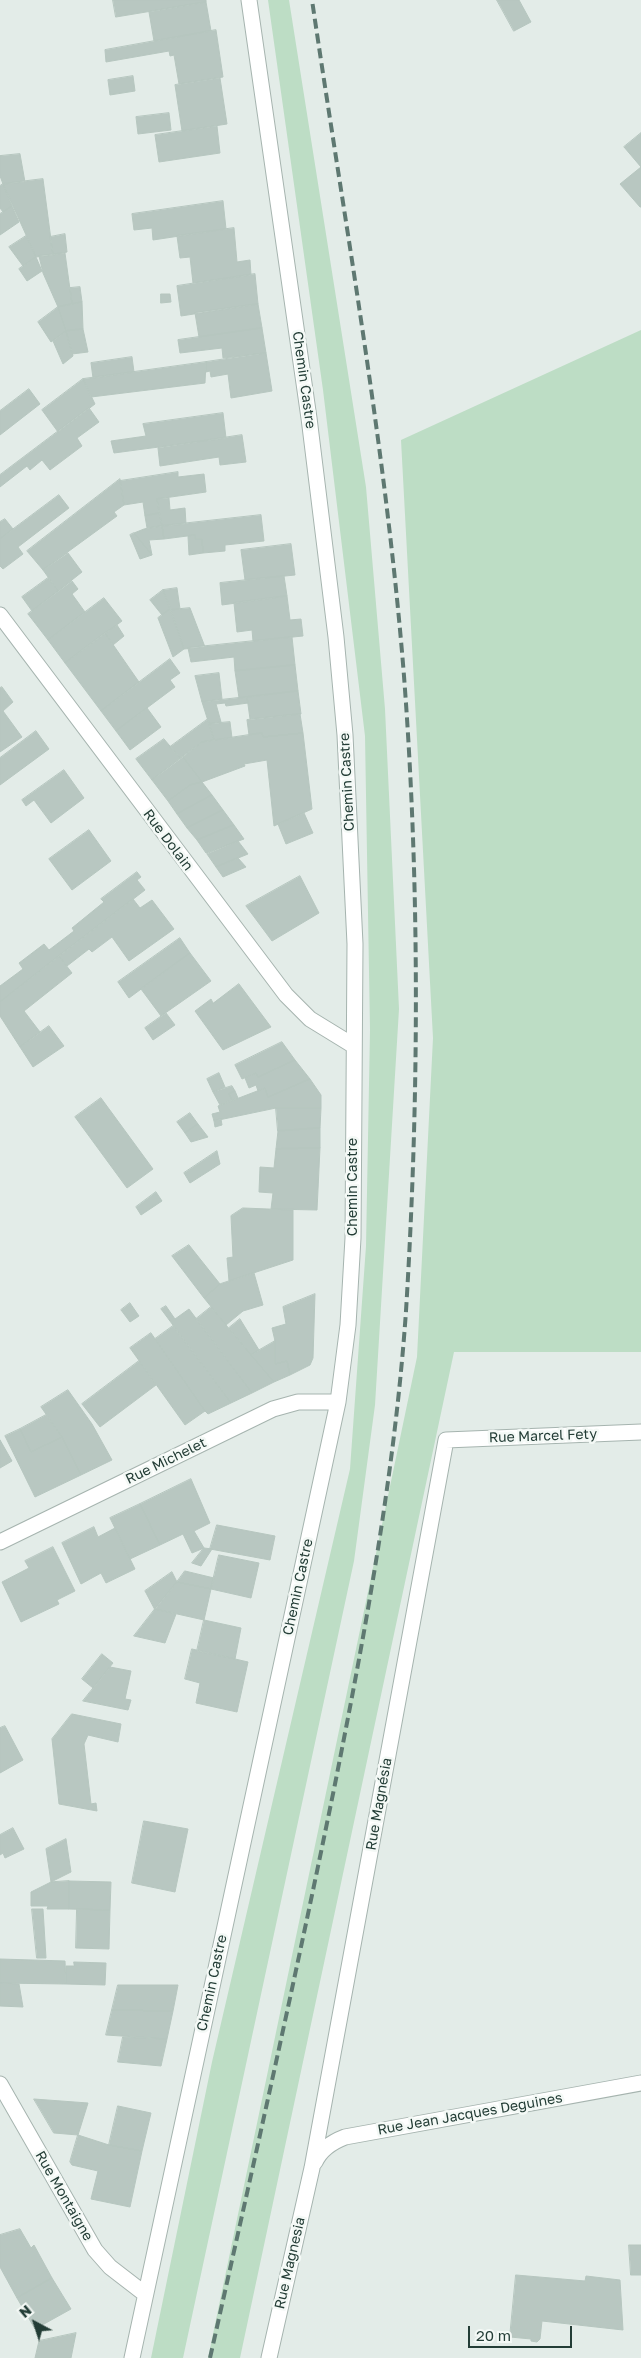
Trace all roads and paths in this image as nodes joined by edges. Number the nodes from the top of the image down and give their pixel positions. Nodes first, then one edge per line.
1 (249, 0) edge
2 (0, 615) edge
3 (354, 1046) junction
4 (338, 1402) junction
5 (641, 1432) edge
6 (446, 1440) joint
7 (0, 1542) edge
8 (641, 2083) edge
9 (0, 2084) edge
10 (312, 2168) junction
11 (145, 2294) junction
12 (132, 2358) edge
13 (269, 2358) edge

1 - 3 street, Chemin Castre
2 - 3 street, Rue Dolain
3 - 4 street, Chemin Castre
4 - 7 street, Rue Michelet
4 - 11 street, Chemin Castre
5 - 6 street, Rue Marcel Fety
6 - 10 street, Rue Magnésia
8 - 10 street, Rue Jean Jacques Deguines
9 - 11 street, Rue Montaigne
10 - 13 street, Rue Magnesia
11 - 12 street, Chemin Castre

